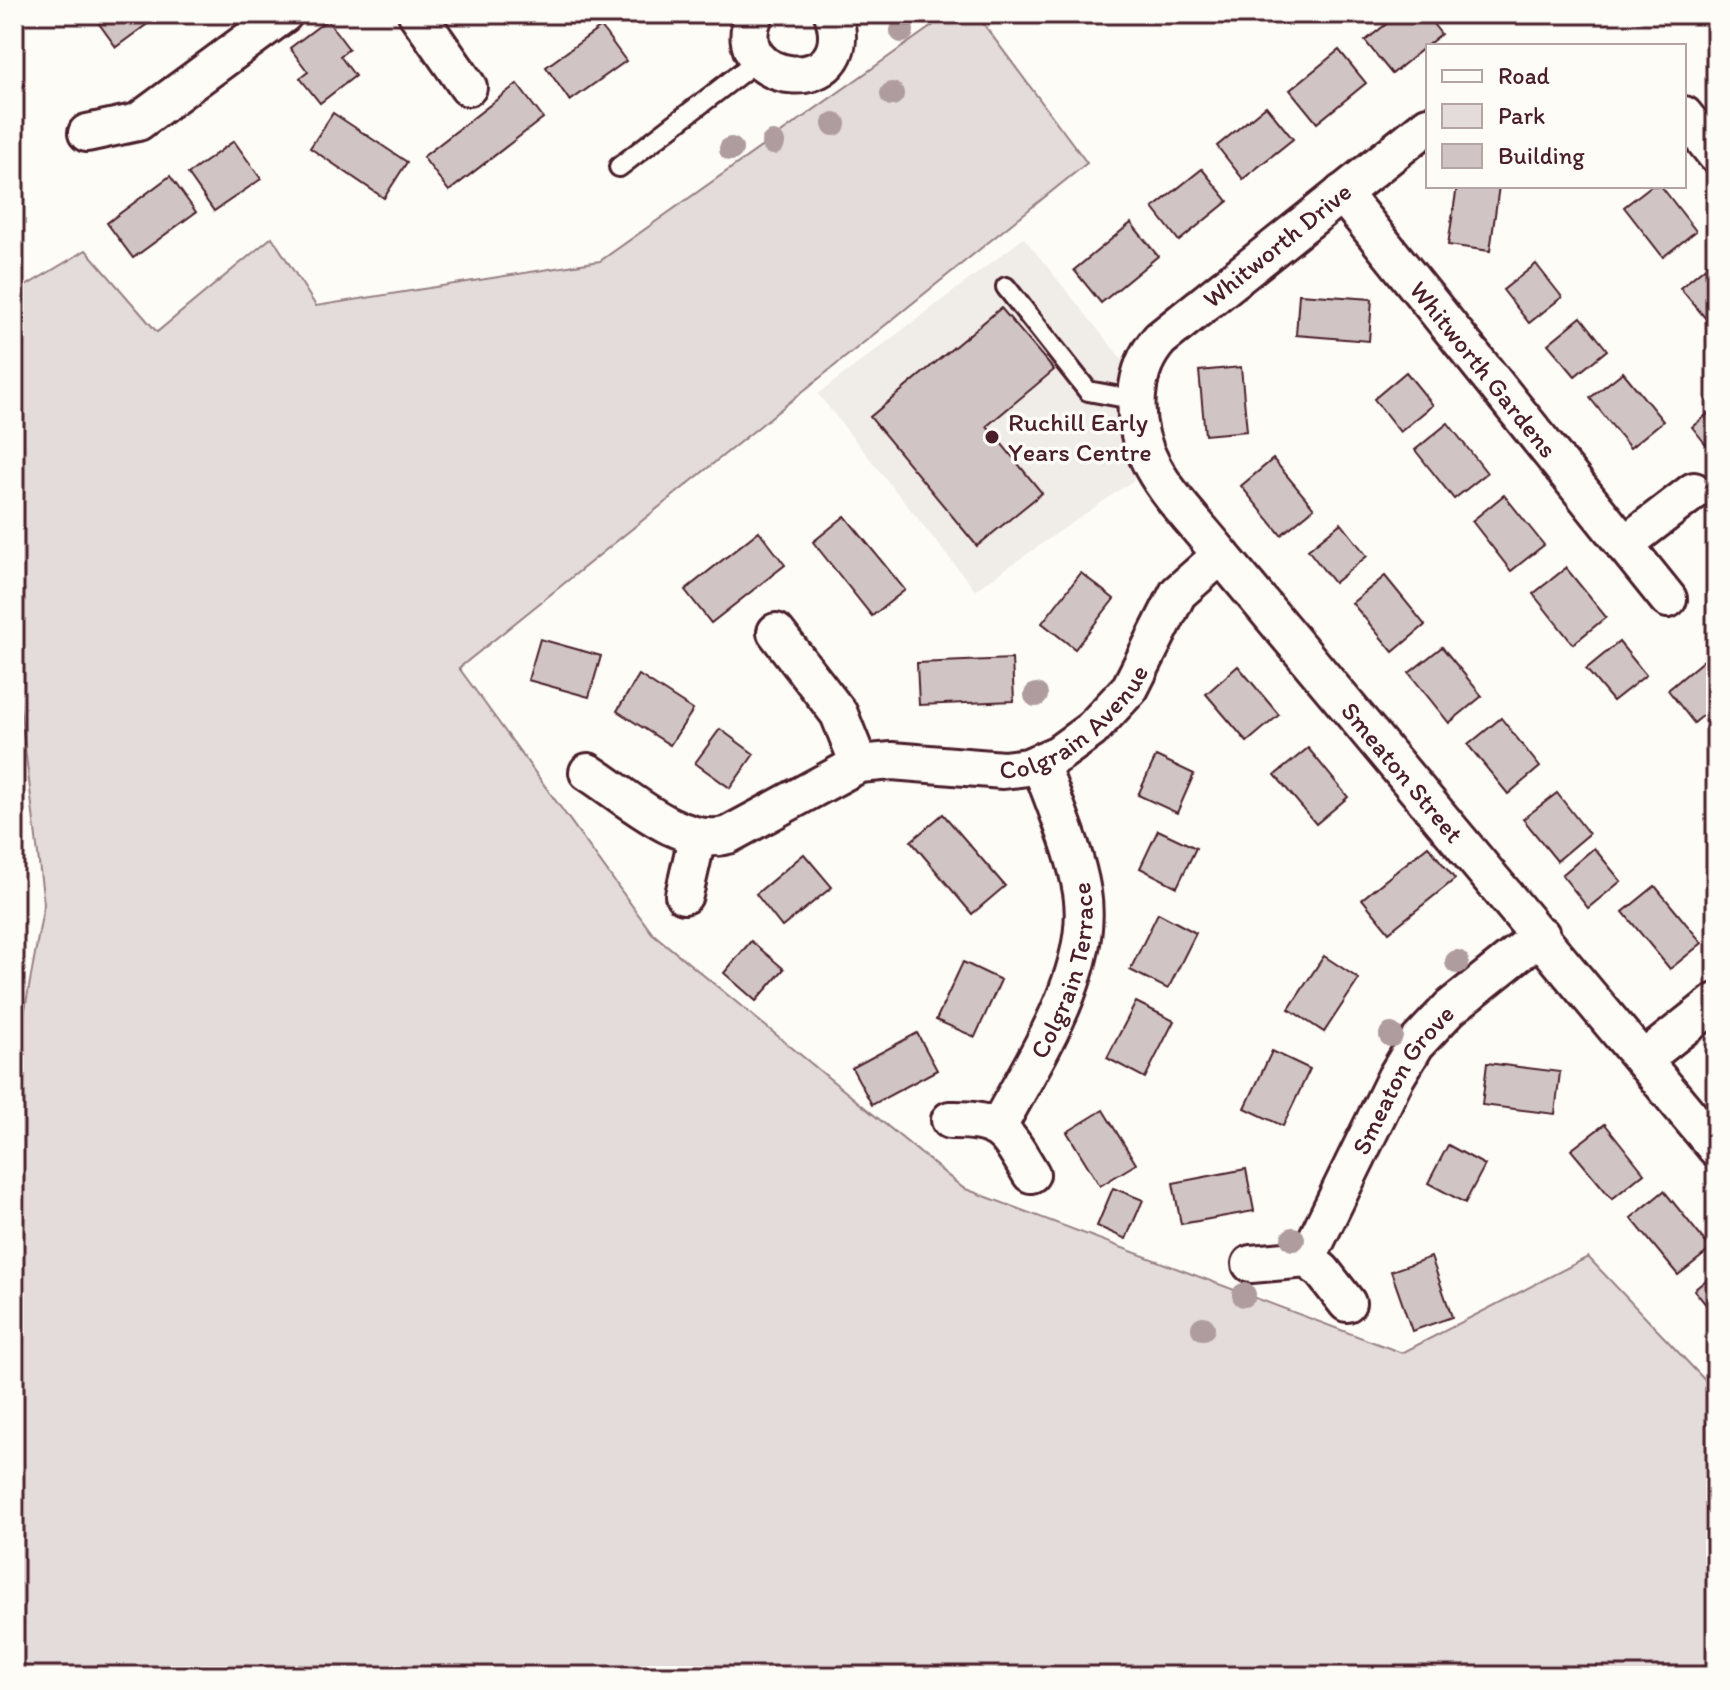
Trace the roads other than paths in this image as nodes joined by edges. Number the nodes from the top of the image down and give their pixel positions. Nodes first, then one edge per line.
1 (284, 14) edge
2 (417, 14) edge
3 (755, 14) edge
4 (833, 14) edge
5 (759, 59) junction
6 (468, 87) dead end
7 (1686, 118) edge
8 (1426, 127) edge
9 (87, 133) dead end
10 (1716, 155) edge
11 (619, 167) dead end
12 (1342, 193) junction
13 (1006, 287) dead end
14 (1138, 389) junction
15 (1694, 491) dead end
16 (1624, 545) junction
17 (1221, 555) junction
18 (1668, 599) dead end
19 (776, 632) dead end
20 (1040, 763) junction
21 (859, 764) junction
22 (588, 772) dead end
23 (697, 838) junction
24 (684, 895) dead end
25 (1541, 935) junction
26 (1716, 1002) edge
27 (1644, 1059) junction
28 (950, 1120) dead end
29 (998, 1127) junction
30 (1716, 1148) edge
31 (1031, 1174) dead end
32 (1307, 1259) junction
33 (1251, 1264) dead end
34 (1347, 1303) dead end

1 - 9 street
2 - 6 street
3 - 5 street
4 - 5 street
5 - 11 lane
7 - 10 street
8 - 12 street, Whitworth Drive
12 - 14 street, Whitworth Drive
12 - 16 street, Whitworth Gardens
13 - 14 lane
14 - 17 street, Smeaton Street
15 - 16 street
16 - 18 street, Whitworth Gardens
17 - 20 street, Colgrain Avenue
17 - 25 street, Smeaton Street
19 - 21 street
20 - 21 street, Colgrain Avenue
20 - 29 street, Colgrain Terrace
21 - 23 street, Colgrain Avenue
22 - 23 street
23 - 24 street
25 - 27 street, Smeaton Street
25 - 32 street, Smeaton Grove
26 - 27 street
27 - 30 street, Smeaton Street
28 - 29 street
29 - 31 street
32 - 33 street
32 - 34 street

